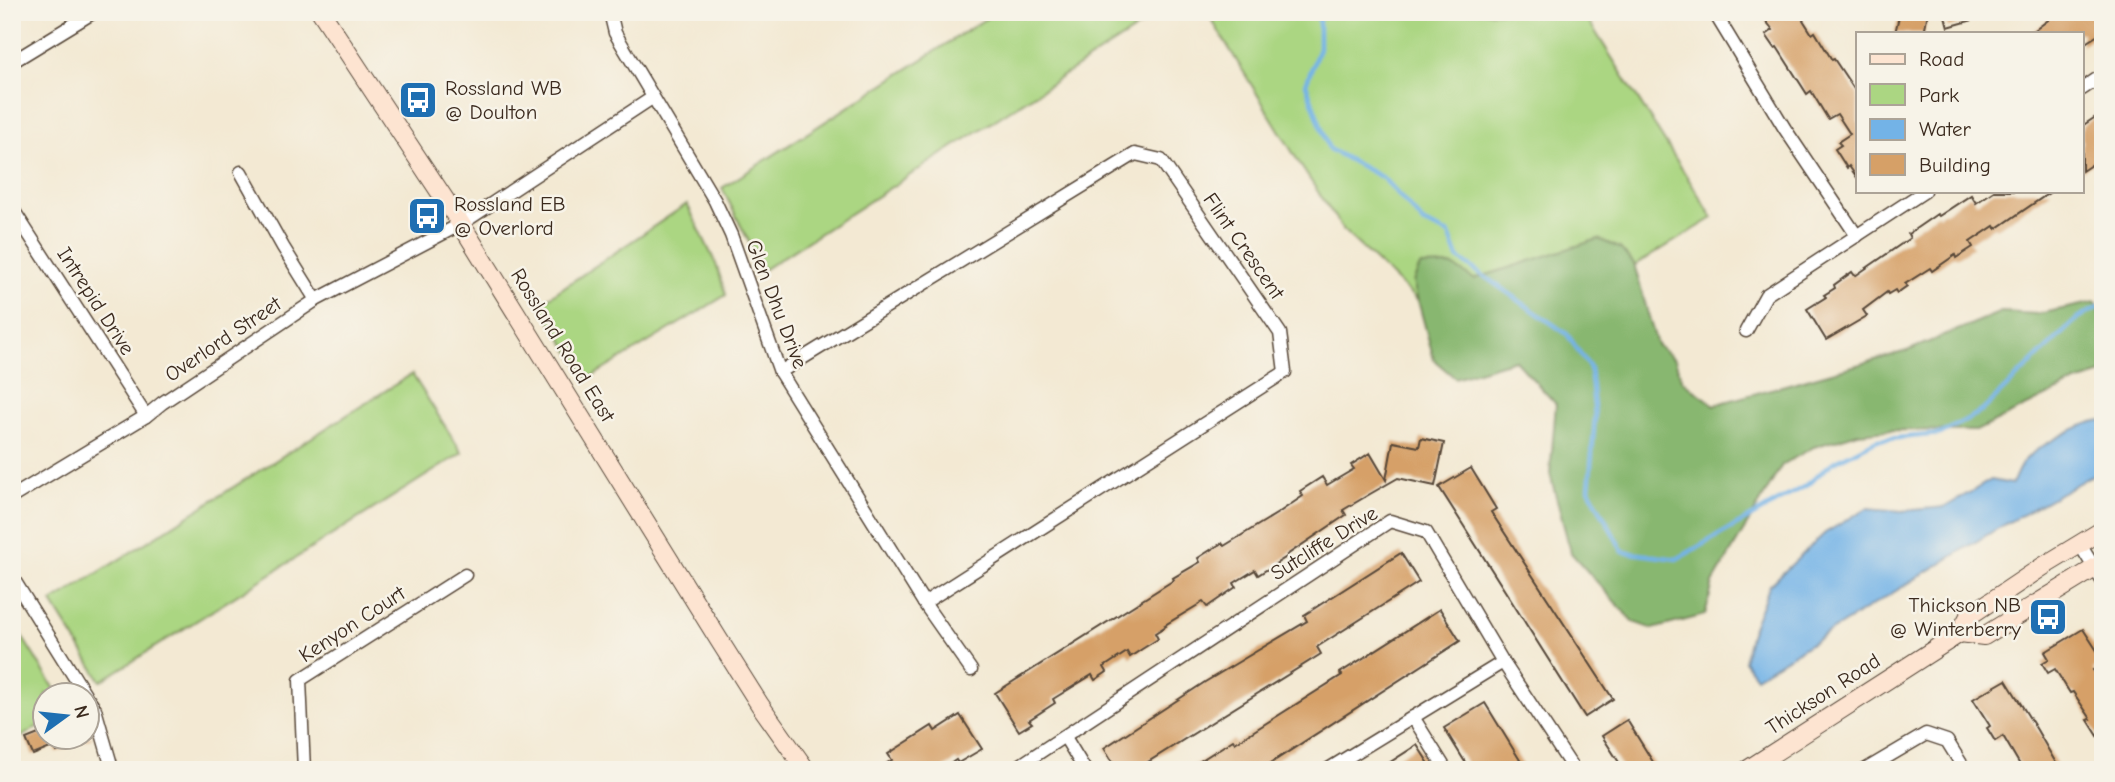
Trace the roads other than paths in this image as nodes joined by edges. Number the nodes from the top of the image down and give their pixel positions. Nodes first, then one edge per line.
1 (94, 12) edge
2 (321, 12) edge
3 (610, 12) edge
4 (1714, 12) edge
5 (12, 62) edge
6 (2103, 75) edge
7 (2084, 88) edge
8 (652, 98) junction
9 (240, 172) dead end
10 (1924, 192) edge
11 (12, 208) edge
12 (461, 224) junction
13 (1857, 236) junction
14 (316, 300) junction
15 (1746, 331) dead end
16 (780, 372) junction
17 (146, 416) junction
18 (12, 497) edge
19 (2103, 530) edge
20 (2079, 543) junction
21 (2100, 571) edge
22 (465, 575) dead end
23 (12, 577) edge
24 (924, 603) junction
25 (1959, 633) junction
26 (1503, 662) junction
27 (971, 670) dead end
28 (76, 680) edge
29 (760, 705) junction
30 (1413, 717) junction
31 (102, 733) edge
32 (1065, 737) junction
33 (1343, 765) edge
34 (111, 770) edge
35 (304, 770) edge
36 (793, 770) edge
37 (806, 770) edge
38 (1013, 770) edge
39 (1084, 770) edge
40 (1328, 770) edge
41 (1446, 770) edge
42 (1574, 770) edge
43 (1747, 770) edge
44 (1865, 770) edge
45 (1965, 770) edge

1 - 5 street
2 - 12 main road, Rossland Road East
3 - 8 street, Glen Dhu Drive
4 - 13 street
6 - 7 street
8 - 12 street, Overlord Street
8 - 16 street, Glen Dhu Drive
9 - 14 street
10 - 13 street
11 - 17 street, Intrepid Drive
12 - 14 street, Overlord Street
12 - 29 main road, Rossland Road East
13 - 15 street
14 - 17 street, Overlord Street
16 - 24 street, Glen Dhu Drive
16 - 24 street, Flint Crescent
17 - 18 street, Overlord Street
19 - 20 main road, Thickson Road
20 - 21 street
20 - 25 main road, Thickson Road
21 - 25 main road, Thickson Road
22 - 35 street, Kenyon Court
23 - 28 street
24 - 27 street, Glen Dhu Drive
25 - 43 main road, Thickson Road
26 - 30 street
26 - 32 street, Sutcliffe Drive
26 - 42 street, Sutcliffe Drive
29 - 36 main road, Rossland Road East
29 - 37 main road, Rossland Road East
30 - 33 street
30 - 41 street
31 - 34 street
32 - 38 street, Sutcliffe Drive
32 - 39 street
33 - 40 street
44 - 45 street

